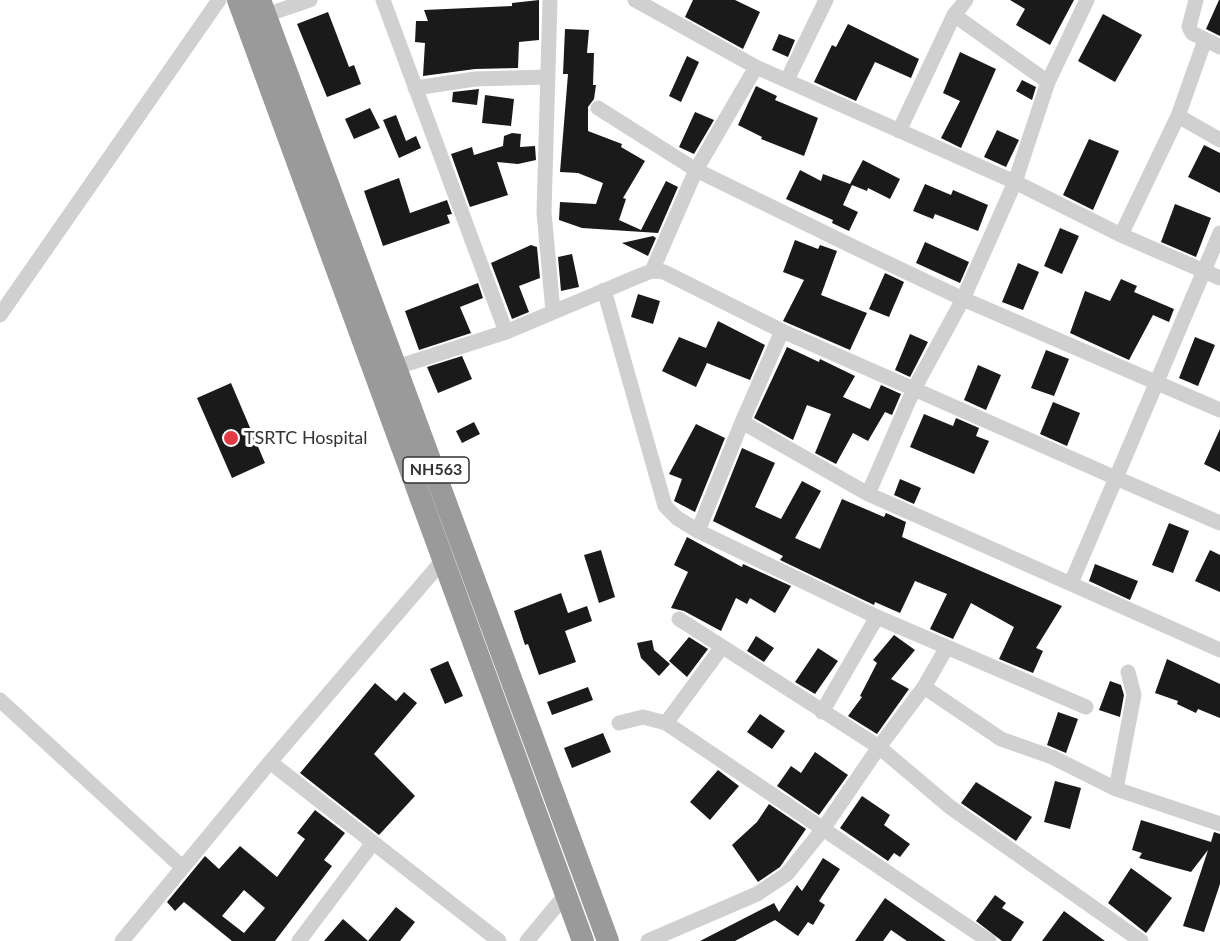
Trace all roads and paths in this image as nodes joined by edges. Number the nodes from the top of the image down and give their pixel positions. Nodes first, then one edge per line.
1 (219, 0) edge
2 (238, 0) edge
3 (310, 0) edge
4 (383, 0) edge
5 (550, 0) edge
6 (635, 0) edge
7 (826, 0) edge
8 (966, 0) edge
9 (1087, 0) edge
10 (1196, 0) edge
11 (263, 8) edge
12 (954, 15) junction
13 (1205, 40) junction
14 (1220, 47) edge
15 (756, 67) junction
16 (548, 77) junction
17 (787, 80) junction
18 (1048, 82) junction
19 (415, 88) junction
20 (598, 108) dead end
21 (1178, 116) junction
22 (899, 131) junction
23 (1220, 140) edge
24 (696, 170) junction
25 (1015, 182) junction
26 (1220, 233) edge
27 (1121, 235) junction
28 (1204, 271) junction
29 (652, 272) junction
30 (1220, 278) edge
31 (604, 290) junction
32 (963, 299) junction
33 (553, 312) junction
34 (0, 315) edge
35 (506, 332) junction
36 (782, 332) junction
37 (397, 367) junction
38 (1157, 382) junction
39 (913, 391) junction
40 (1220, 410) edge
41 (742, 422) junction
42 (1116, 478) junction
43 (868, 494) junction
44 (1220, 523) edge
45 (698, 531) junction
46 (444, 559) junction
47 (1071, 583) junction
48 (877, 617) junction
49 (679, 619) dead end
50 (722, 647) junction
51 (946, 647) junction
52 (1220, 650) edge
53 (1128, 672) dead end
54 (924, 687) junction
55 (0, 700) edge
56 (1086, 707) dead end
57 (822, 712) junction
58 (619, 723) dead end
59 (666, 723) junction
60 (879, 747) junction
61 (270, 762) junction
62 (1116, 789) junction
63 (1220, 824) edge
64 (823, 829) junction
65 (372, 843) junction
66 (182, 867) junction
67 (567, 893) junction
68 (122, 941) edge
69 (299, 941) edge
70 (499, 941) edge
71 (527, 941) edge
72 (583, 941) edge
73 (608, 941) edge
74 (648, 941) edge
75 (989, 941) edge
76 (1142, 941) edge

1 - 34 street
2 - 46 highway, NH563
3 - 11 street
4 - 19 street
5 - 16 street
6 - 15 street
7 - 17 street
8 - 12 street
9 - 18 street
10 - 13 street
11 - 37 highway, NH563
12 - 18 street
12 - 22 street
13 - 14 street
13 - 21 street
15 - 17 street
15 - 24 street
16 - 19 street
16 - 33 street
17 - 22 street
18 - 25 street
19 - 35 street
20 - 24 street
21 - 23 street
21 - 27 street
22 - 25 street
24 - 29 street
24 - 32 street
25 - 27 street
25 - 32 street
26 - 28 street
27 - 28 street
28 - 30 street
28 - 38 street
29 - 31 street
29 - 36 street
31 - 33 street
31 - 45 street
32 - 38 street
32 - 39 street
33 - 35 street
35 - 37 street
36 - 39 street
36 - 41 street
37 - 73 highway, NH563
38 - 40 street
38 - 42 street
39 - 42 street
39 - 43 street
41 - 43 street
41 - 45 street
42 - 44 street
42 - 47 street
43 - 47 street
45 - 48 street
46 - 61 street
46 - 67 highway, NH563
47 - 52 street
48 - 51 street
48 - 57 street
49 - 50 street
50 - 57 street
50 - 59 street
51 - 54 street
51 - 56 street
53 - 62 street
54 - 60 street
54 - 62 street
55 - 66 street
57 - 60 street
58 - 59 street
59 - 64 street
60 - 64 street
60 - 76 street
61 - 65 street
61 - 66 street
62 - 63 street
64 - 74 street
64 - 75 street
65 - 69 street
65 - 70 street
66 - 68 street
67 - 71 street
67 - 72 highway, NH563

